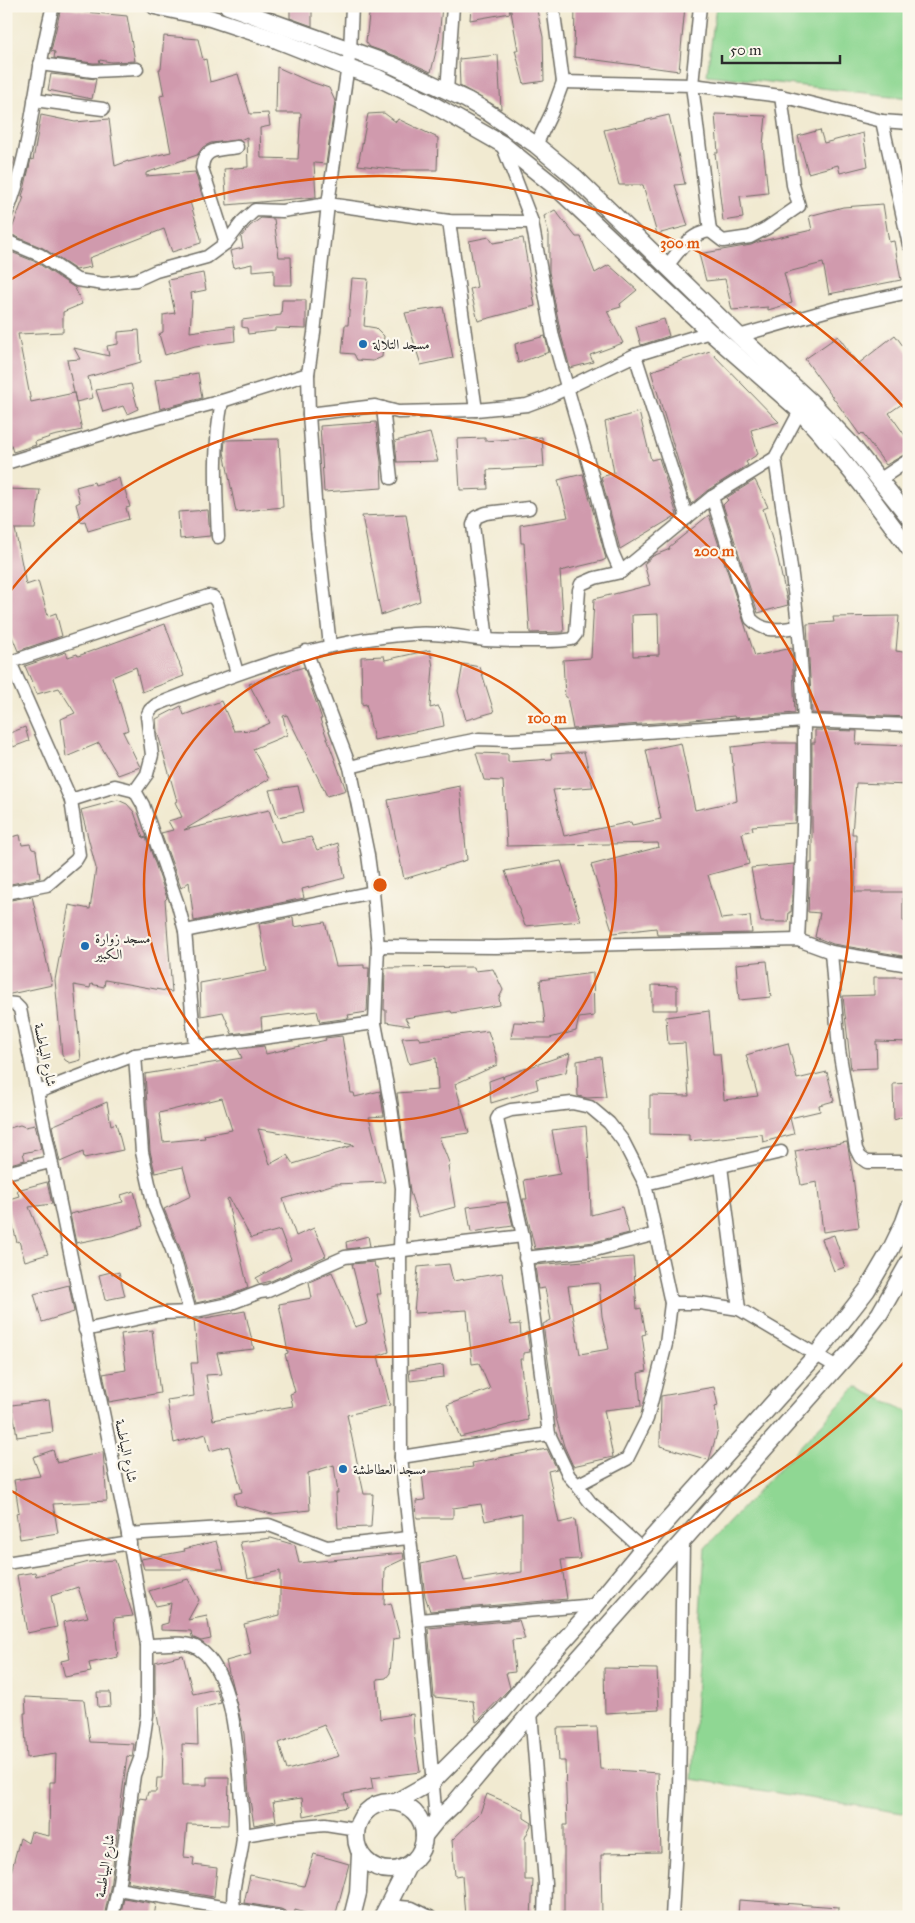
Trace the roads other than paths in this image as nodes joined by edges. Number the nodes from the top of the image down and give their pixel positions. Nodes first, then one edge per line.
1 (53, 6) edge
2 (155, 6) edge
3 (228, 6) edge
4 (352, 6) edge
5 (453, 6) edge
6 (553, 6) edge
7 (700, 6) edge
8 (350, 51) junction
9 (40, 64) junction
10 (348, 68) junction
11 (137, 69) dead end
12 (563, 82) junction
13 (692, 85) junction
14 (447, 91) junction
15 (781, 96) junction
16 (34, 100) junction
17 (103, 109) dead end
18 (882, 121) junction
19 (909, 123) edge
20 (502, 144) junction
21 (536, 145) junction
22 (237, 146) dead end
23 (328, 204) junction
24 (6, 215) edge
25 (449, 221) junction
26 (532, 222) junction
27 (710, 231) junction
28 (6, 241) edge
29 (226, 243) junction
30 (909, 245) edge
31 (667, 266) junction
32 (909, 292) edge
33 (710, 332) junction
34 (739, 336) junction
35 (635, 356) junction
36 (308, 374) junction
37 (566, 388) junction
38 (222, 401) junction
39 (383, 408) junction
40 (476, 410) junction
41 (800, 412) junction
42 (309, 414) junction
43 (775, 458) junction
44 (909, 460) edge
45 (6, 463) edge
46 (391, 478) dead end
47 (879, 480) junction
48 (712, 496) junction
49 (529, 508) dead end
50 (909, 517) edge
51 (686, 518) junction
52 (218, 537) dead end
53 (909, 548) edge
54 (621, 572) junction
55 (798, 627) junction
56 (487, 640) junction
57 (330, 646) junction
58 (306, 651) junction
59 (8, 659) edge
60 (237, 673) junction
61 (804, 721) junction
62 (909, 725) edge
63 (350, 767) junction
64 (136, 790) junction
65 (71, 800) junction
66 (373, 892) junction
67 (6, 893) edge
68 (185, 931) junction
69 (798, 940) junction
70 (378, 946) junction
71 (831, 952) junction
72 (909, 965) edge
73 (7, 1003) edge
74 (375, 1023) junction
75 (195, 1047) junction
76 (135, 1055) junction
77 (38, 1092) junction
78 (781, 1152) dead end
79 (50, 1162) junction
80 (909, 1162) edge
81 (721, 1166) junction
82 (6, 1173) edge
83 (645, 1184) junction
84 (909, 1208) edge
85 (656, 1234) junction
86 (523, 1236) junction
87 (400, 1249) junction
88 (525, 1258) junction
89 (909, 1262) edge
90 (671, 1303) junction
91 (739, 1309) junction
92 (190, 1312) junction
93 (85, 1330) junction
94 (817, 1354) junction
95 (837, 1366) junction
96 (549, 1434) junction
97 (400, 1457) junction
98 (577, 1485) junction
99 (408, 1538) junction
100 (129, 1539) junction
101 (683, 1540) junction
102 (642, 1549) junction
103 (6, 1563) edge
104 (596, 1605) junction
105 (419, 1620) junction
106 (147, 1645) junction
107 (531, 1712) junction
108 (433, 1781) junction
109 (396, 1802) junction
110 (436, 1821) junction
111 (357, 1828) junction
112 (244, 1835) junction
113 (424, 1836) junction
114 (360, 1854) junction
115 (408, 1866) junction
116 (118, 1889) junction
117 (234, 1909) junction
118 (384, 1911) edge
119 (112, 1917) edge
120 (279, 1917) edge
121 (352, 1917) edge
122 (430, 1917) edge
123 (544, 1917) edge
124 (672, 1917) edge

1 - 9 street
2 - 10 street
3 - 8 street
4 - 8 street
5 - 14 street
6 - 12 street
7 - 13 street
8 - 10 street
8 - 14 street
9 - 11 street
9 - 16 street
10 - 20 street
10 - 23 street
12 - 13 street
12 - 21 street
13 - 15 street
13 - 27 street
14 - 21 street
15 - 18 street
15 - 27 street
16 - 17 street
16 - 24 street
18 - 19 street
18 - 30 street
20 - 26 street
20 - 33 street
21 - 31 street
22 - 29 street
23 - 25 street
23 - 29 street
23 - 36 street
25 - 26 street
25 - 40 street
26 - 37 street
27 - 31 street
28 - 29 street
31 - 34 street
32 - 34 street
33 - 35 street
33 - 41 street
34 - 47 street
35 - 37 street
35 - 51 street
36 - 38 street
36 - 42 street
37 - 40 street
37 - 54 street
38 - 45 street
38 - 52 street
39 - 40 street
39 - 42 street
39 - 46 street
41 - 43 street
41 - 53 street
42 - 57 street
43 - 48 street
43 - 55 street
44 - 47 street
47 - 50 street
48 - 51 street
48 - 55 street
49 - 56 street
51 - 54 street
54 - 56 street
55 - 61 street
56 - 57 street
57 - 58 street
58 - 60 street
58 - 63 street
59 - 60 street
59 - 65 street
60 - 64 street
61 - 62 street
61 - 63 street
61 - 69 street
63 - 66 street
64 - 65 street
64 - 68 street
65 - 67 street
66 - 68 street
66 - 70 street
68 - 75 street
69 - 70 street
69 - 71 street
70 - 74 street
71 - 72 street
71 - 80 street
73 - 77 street, شارع البياطسة
74 - 75 street
74 - 87 street
75 - 76 street
76 - 77 street
76 - 92 street
77 - 79 street, شارع البياطسة
78 - 81 street
79 - 82 street
79 - 93 street, شارع البياطسة
81 - 83 street
81 - 91 street
83 - 85 street
83 - 86 street
84 - 94 street
85 - 88 street
85 - 90 street
86 - 87 street
86 - 88 street
87 - 92 street
87 - 97 street
88 - 96 street
89 - 95 street
90 - 91 street
90 - 98 street
91 - 94 street
92 - 93 street
93 - 100 street, شارع البياطسة
94 - 95 street
94 - 102 street
95 - 101 street
96 - 97 street
96 - 98 street
97 - 99 street
98 - 102 street
99 - 100 street
99 - 105 street
100 - 103 street
100 - 106 street, شارع البياطسة
101 - 107 street
101 - 124 street
102 - 104 street
104 - 105 street
104 - 108 street
105 - 108 street
106 - 112 street
106 - 116 street, شارع البياطسة
107 - 110 street
107 - 123 street
108 - 109 street
108 - 110 street
109 - 111 street
109 - 113 street
110 - 113 street
111 - 112 street
111 - 114 street
112 - 117 street
113 - 115 street
114 - 115 street
114 - 121 street
115 - 118 street
116 - 117 street
116 - 119 street, شارع البياطسة
117 - 120 street
118 - 122 street

